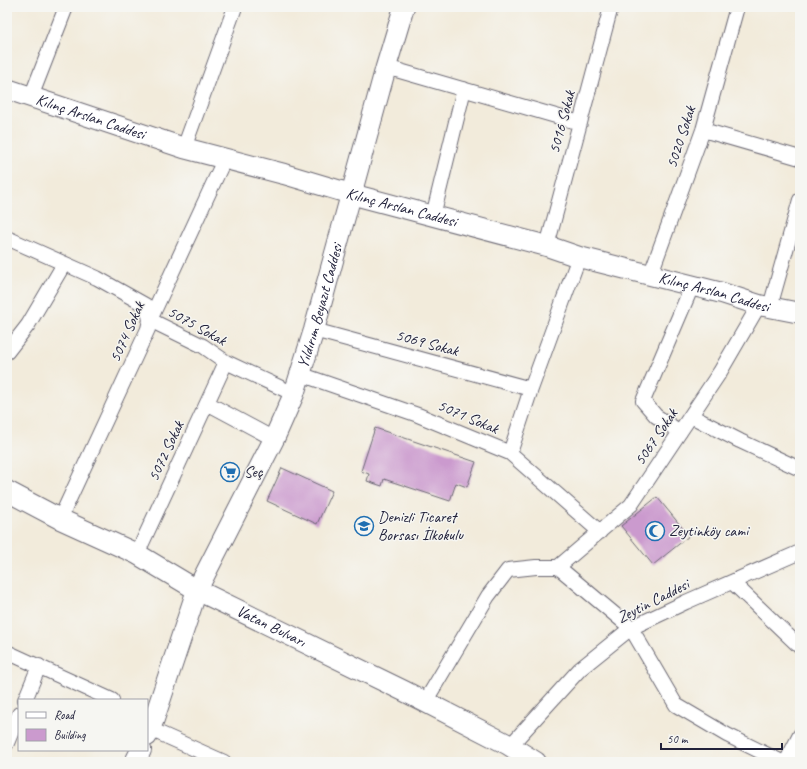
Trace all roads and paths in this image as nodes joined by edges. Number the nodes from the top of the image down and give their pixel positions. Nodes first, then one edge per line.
1 (66, 7) edge
2 (235, 7) edge
3 (404, 7) edge
4 (611, 7) edge
5 (737, 7) edge
6 (386, 67) junction
7 (7, 89) edge
8 (464, 89) junction
9 (31, 97) junction
10 (580, 123) junction
11 (703, 130) junction
12 (184, 148) junction
13 (225, 158) junction
14 (800, 158) edge
15 (351, 194) junction
16 (800, 200) edge
17 (433, 216) junction
18 (7, 238) edge
19 (547, 246) junction
20 (579, 257) junction
21 (64, 264) junction
22 (650, 276) junction
23 (692, 286) junction
24 (764, 306) junction
25 (800, 313) edge
26 (150, 320) junction
27 (314, 330) junction
28 (7, 352) edge
29 (226, 362) junction
30 (300, 374) junction
31 (531, 389) junction
32 (294, 394) junction
33 (207, 403) junction
34 (691, 416) junction
35 (680, 432) junction
36 (274, 440) junction
37 (510, 453) junction
38 (800, 469) edge
39 (7, 491) edge
40 (60, 519) junction
41 (600, 532) junction
42 (800, 552) edge
43 (137, 554) junction
44 (558, 568) junction
45 (732, 582) junction
46 (197, 590) junction
47 (631, 628) junction
48 (800, 647) edge
49 (7, 652) edge
50 (39, 666) junction
51 (25, 699) edge
52 (110, 699) edge
53 (425, 702) junction
54 (18, 716) edge
55 (150, 725) edge
56 (800, 735) edge
57 (7, 744) edge
58 (510, 746) junction
59 (140, 751) edge
60 (135, 762) edge
61 (224, 762) edge
62 (536, 762) edge
63 (782, 762) edge
64 (786, 762) edge

1 - 9 street
2 - 12 street
3 - 6 street, Yıldırım Beyazıt Caddesi
4 - 10 street, 5016 Sokak
5 - 11 street, 5020 Sokak
6 - 8 street
6 - 15 street, Yıldırım Beyazıt Caddesi
7 - 9 street, Kılınç Arslan Caddesi
8 - 10 street
8 - 17 street
9 - 12 street, Kılınç Arslan Caddesi
10 - 19 street, 5016 Sokak
11 - 14 street
11 - 22 street, 5020 Sokak
12 - 13 street, Kılınç Arslan Caddesi
13 - 15 street, Kılınç Arslan Caddesi
13 - 26 street, 5074 Sokak
15 - 17 street, Kılınç Arslan Caddesi
15 - 27 street, Yıldırım Beyazıt Caddesi
16 - 24 street, 5067 Sokak
17 - 19 street, Kılınç Arslan Caddesi
18 - 21 street, 5075 Sokak
19 - 20 street, Kılınç Arslan Caddesi
20 - 22 street, Kılınç Arslan Caddesi
20 - 31 street
21 - 26 street, 5075 Sokak
21 - 28 street
22 - 23 street, Kılınç Arslan Caddesi
23 - 24 street, Kılınç Arslan Caddesi
23 - 35 street
24 - 25 street, Kılınç Arslan Caddesi
24 - 34 street, 5067 Sokak
26 - 29 street, 5075 Sokak
26 - 40 street, 5074 Sokak
27 - 30 street, Yıldırım Beyazıt Caddesi
27 - 31 street, 5069 Sokak
29 - 32 street, 5075 Sokak
29 - 33 street, 5072 Sokak
30 - 32 street, Yıldırım Beyazıt Caddesi
30 - 37 street, 5071 Sokak
31 - 37 street
32 - 36 street, Yıldırım Beyazıt Caddesi
33 - 36 street
33 - 43 street, 5072 Sokak
34 - 35 street, 5067 Sokak
34 - 38 street
35 - 41 street, 5067 Sokak
36 - 46 street, Yıldırım Beyazıt Caddesi
37 - 41 street, 5071 Sokak
39 - 40 street, Vatan Bulvarı
40 - 43 street, Vatan Bulvarı
41 - 44 street, 5067 Sokak
42 - 45 street, Zeytin Caddesi
43 - 46 street, Vatan Bulvarı
44 - 47 street
44 - 53 street
45 - 47 street, Zeytin Caddesi
45 - 48 street
46 - 53 street, Vatan Bulvarı
46 - 55 street, Yıldırım Beyazıt Caddesi
47 - 58 street, Zeytin Caddesi
47 - 63 street
49 - 50 street
50 - 51 street
50 - 52 street
53 - 58 street, Vatan Bulvarı
54 - 57 street
55 - 61 street
56 - 64 street
58 - 62 street, Vatan Bulvarı
59 - 60 street

